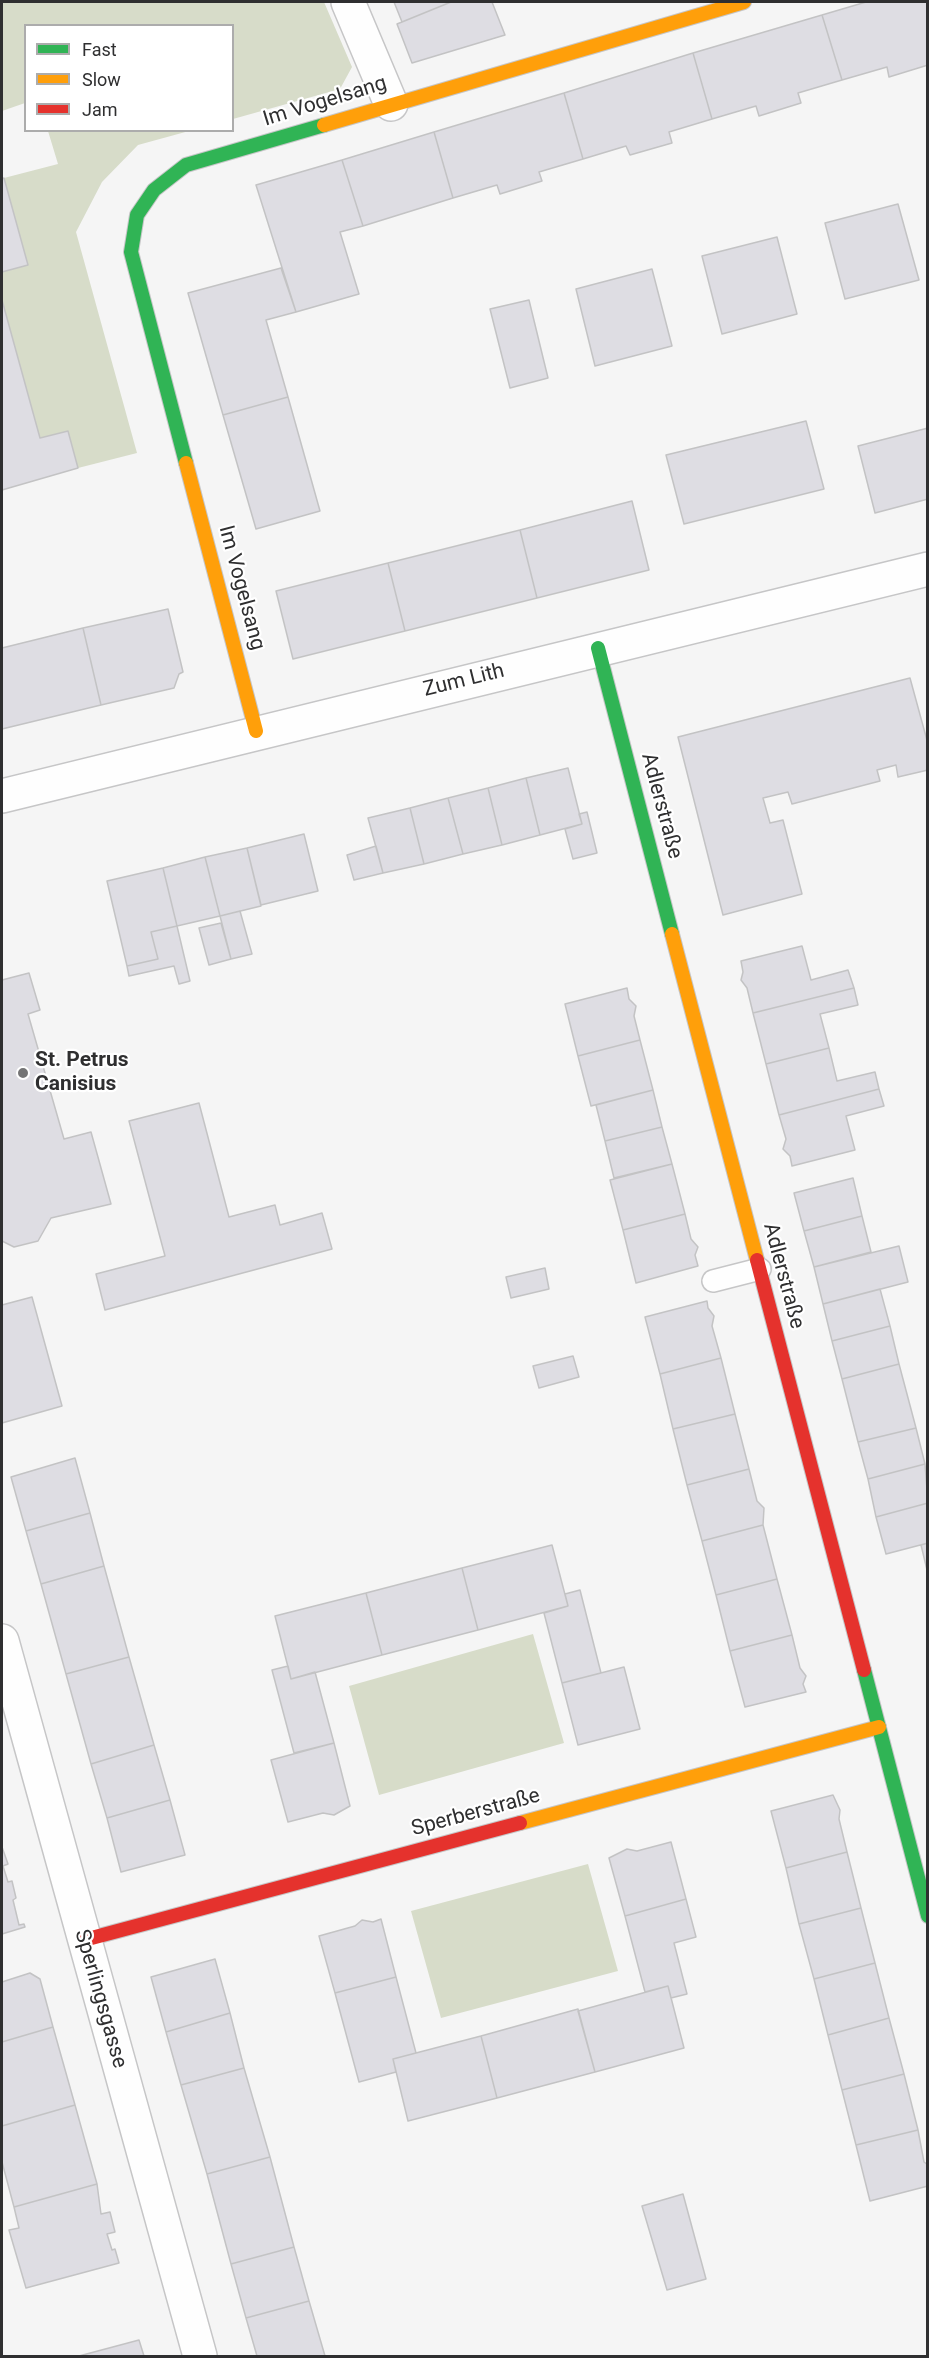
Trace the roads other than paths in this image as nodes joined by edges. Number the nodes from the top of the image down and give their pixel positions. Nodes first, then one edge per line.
1 (348, 2) edge
2 (744, 2) edge
3 (391, 104) junction
4 (927, 568) edge
5 (598, 648) junction
6 (256, 731) junction
7 (2, 796) edge
8 (760, 1269) junction
9 (713, 1281) dead end
10 (2, 1641) edge
11 (879, 1728) junction
12 (927, 1916) edge
13 (84, 1940) junction
14 (200, 2356) edge

1 - 3 street
2 - 3 street, Im Vogelsang
3 - 6 street, Im Vogelsang
4 - 5 street, Zum Lith
5 - 6 street, Zum Lith
5 - 8 street, Adlerstraße
6 - 7 street, Zum Lith
8 - 9 lane
8 - 11 street, Adlerstraße
10 - 13 street, Sperlingsgasse
11 - 12 street, Adlerstraße
11 - 13 street, Sperberstraße
13 - 14 street, Sperlingsgasse

